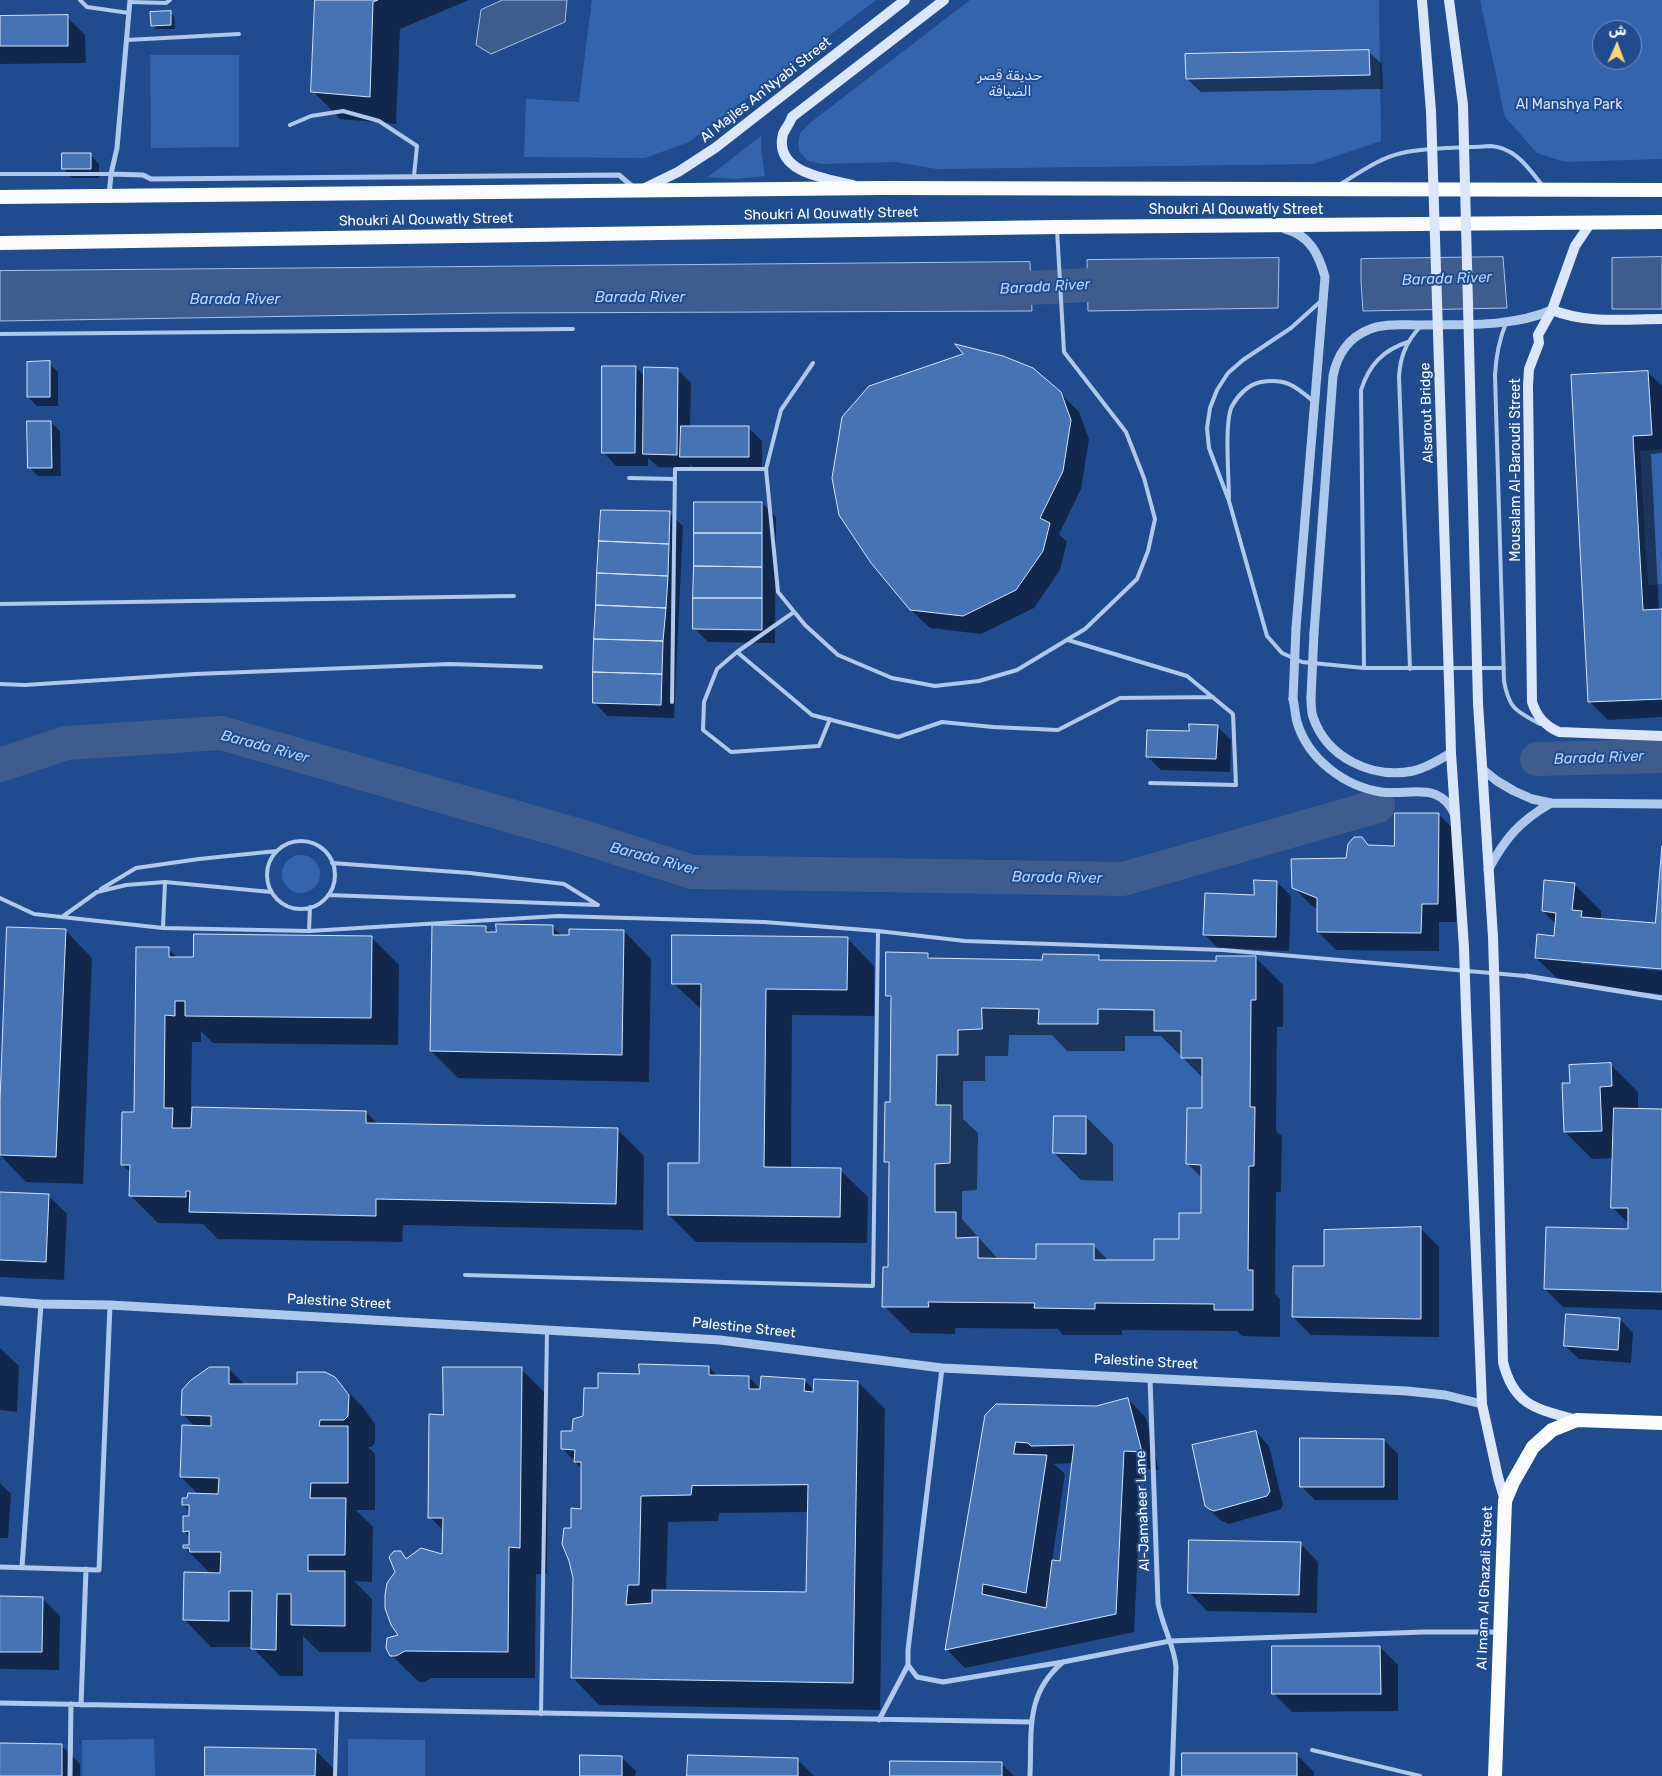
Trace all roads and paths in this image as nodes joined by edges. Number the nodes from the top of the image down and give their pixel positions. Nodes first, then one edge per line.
1 (80, 0) edge
2 (170, 0) edge
3 (905, 0) edge
4 (944, 0) edge
5 (1422, 0) edge
6 (1449, 0) edge
7 (130, 1) edge
8 (129, 13) junction
9 (239, 34) dead end
10 (127, 40) junction
11 (290, 124) dead end
12 (0, 174) edge
13 (111, 174) junction
14 (414, 176) junction
15 (868, 188) junction
16 (1332, 189) junction
17 (1546, 190) junction
18 (1662, 190) edge
19 (637, 191) junction
20 (109, 196) junction
21 (0, 197) edge
22 (1592, 221) junction
23 (1662, 222) edge
24 (1273, 226) junction
25 (1057, 227) junction
26 (0, 243) edge
27 (1324, 298) junction
28 (1552, 310) junction
29 (1662, 319) edge
30 (1506, 322) junction
31 (1422, 325) junction
32 (573, 329) dead end
33 (0, 334) edge
34 (1408, 342) junction
35 (813, 363) dead end
36 (1314, 402) junction
37 (766, 469) junction
38 (629, 478) dead end
39 (674, 479) junction
40 (1229, 501) junction
41 (514, 596) dead end
42 (0, 604) edge
43 (794, 612) junction
44 (1068, 640) junction
45 (737, 652) junction
46 (541, 667) dead end
47 (1364, 668) junction
48 (1410, 668) junction
49 (1504, 668) junction
50 (0, 684) edge
51 (1212, 697) junction
52 (672, 702) dead end
53 (830, 719) junction
54 (1549, 728) junction
55 (1662, 736) edge
56 (1451, 753) junction
57 (1482, 768) junction
58 (1150, 783) dead end
59 (1551, 803) junction
60 (1662, 804) edge
61 (1456, 816) junction
62 (277, 851) junction
63 (332, 863) junction
64 (1488, 870) junction
65 (166, 882) junction
66 (97, 892) junction
67 (271, 892) junction
68 (328, 895) junction
69 (0, 898) edge
70 (310, 907) junction
71 (62, 917) junction
72 (162, 928) junction
73 (309, 931) junction
74 (878, 931) junction
75 (1526, 976) joint
76 (1662, 998) edge
77 (1466, 1010) joint
78 (464, 1275) dead end
79 (0, 1301) edge
80 (41, 1304) junction
81 (110, 1305) junction
82 (547, 1330) junction
83 (942, 1368) junction
84 (1150, 1379) junction
85 (1482, 1404) junction
86 (1577, 1420) junction
87 (1662, 1422) edge
88 (1505, 1501) junction
89 (0, 1567) edge
90 (22, 1568) junction
91 (86, 1569) junction
92 (1500, 1632) junction
93 (1170, 1641) junction
94 (1063, 1662) junction
95 (908, 1665) junction
96 (0, 1703) edge
97 (71, 1704) junction
98 (81, 1705) junction
99 (337, 1710) junction
100 (541, 1714) junction
101 (879, 1720) junction
102 (1032, 1722) junction
103 (1312, 1750) dead end
104 (70, 1776) edge
105 (335, 1776) edge
106 (1030, 1776) edge
107 (1172, 1776) edge
108 (1420, 1776) edge
109 (1495, 1776) edge

1 - 8 lane
2 - 7 lane
3 - 19 main road, Al Majles An'Nyabi Street
4 - 15 main road
5 - 56 main road, Alsarout Bridge, bridge
6 - 57 main road, bridge
7 - 8 street
8 - 10 street
9 - 10 lane
10 - 13 street
11 - 14 lane
12 - 13 lane
13 - 14 street
13 - 20 street
14 - 19 street
15 - 16 highway, Shoukri Al Qouwatly Street
15 - 19 highway, Shoukri Al Qouwatly Street
16 - 17 highway, Shoukri Al Qouwatly Street
16 - 17 lane
17 - 18 highway, Shoukri Al Qouwatly Street
19 - 20 highway, Shoukri Al Qouwatly Street
20 - 21 highway, Shoukri Al Qouwatly Street
22 - 23 highway, Shoukri Al Qouwatly Street
22 - 24 highway, Shoukri Al Qouwatly Street
22 - 28 main road, Mousalam Al-Baroudi Street
24 - 25 highway, Shoukri Al Qouwatly Street
24 - 27 street
25 - 26 highway, Shoukri Al Qouwatly Street
25 - 44 lane
27 - 36 street
27 - 40 lane
28 - 29 main road
28 - 30 street
28 - 54 main road, Mousalam Al-Baroudi Street
30 - 31 street
30 - 49 lane, Mousalam Al-Baroudi Street
31 - 34 lane
31 - 56 street, bridge
32 - 33 lane
34 - 47 lane
34 - 48 lane
35 - 37 lane
36 - 40 lane
36 - 61 street, bridge
37 - 39 lane
37 - 43 lane
38 - 39 lane
39 - 52 lane
40 - 47 lane
41 - 42 lane
43 - 44 lane
43 - 45 lane
44 - 51 lane
45 - 53 lane
45 - 53 lane
46 - 50 lane
47 - 48 lane
48 - 49 lane
49 - 54 lane, Mousalam Al-Baroudi Street
51 - 53 lane
51 - 58 lane
54 - 55 main road, Mousalam Al-Baroudi Street
56 - 61 main road, Alsarout Bridge
57 - 59 street
57 - 64 main road
59 - 60 street
59 - 64 street
61 - 77 main road, Alsarout Bridge, bridge
62 - 63 lane
62 - 66 lane
62 - 67 lane
63 - 68 lane
63 - 68 lane
64 - 86 main road, bridge
65 - 66 lane
65 - 67 lane
65 - 72 lane
66 - 71 lane
67 - 70 lane
68 - 70 lane
69 - 71 lane
70 - 73 lane
71 - 72 lane
72 - 73 lane
73 - 74 lane
74 - 75 lane
74 - 78 lane
75 - 76 street
77 - 85 main road, Al Imam Al Ghazali Street
79 - 80 street, Palestine Street
80 - 81 street, Palestine Street
80 - 90 street
81 - 82 street, Palestine Street
81 - 91 street
82 - 83 street, Palestine Street
82 - 100 lane
83 - 84 street, Palestine Street
83 - 95 street
84 - 85 street, Palestine Street
84 - 93 street, Al-Jamaheer Lane
85 - 88 main road, Al Imam Al Ghazali Street
86 - 87 highway
86 - 88 highway
88 - 92 highway, Al Imam Al Ghazali Street
89 - 90 street
90 - 91 street
91 - 98 street
92 - 93 street
92 - 109 highway, Al Imam Al Ghazali Street
93 - 94 street
93 - 107 street, Al-Jamaheer Lane
94 - 95 street
94 - 102 street
95 - 101 street
96 - 97 street
97 - 98 street
97 - 104 street
98 - 99 street
99 - 100 street
99 - 105 lane
100 - 101 street
101 - 102 street
102 - 106 street
103 - 108 lane

